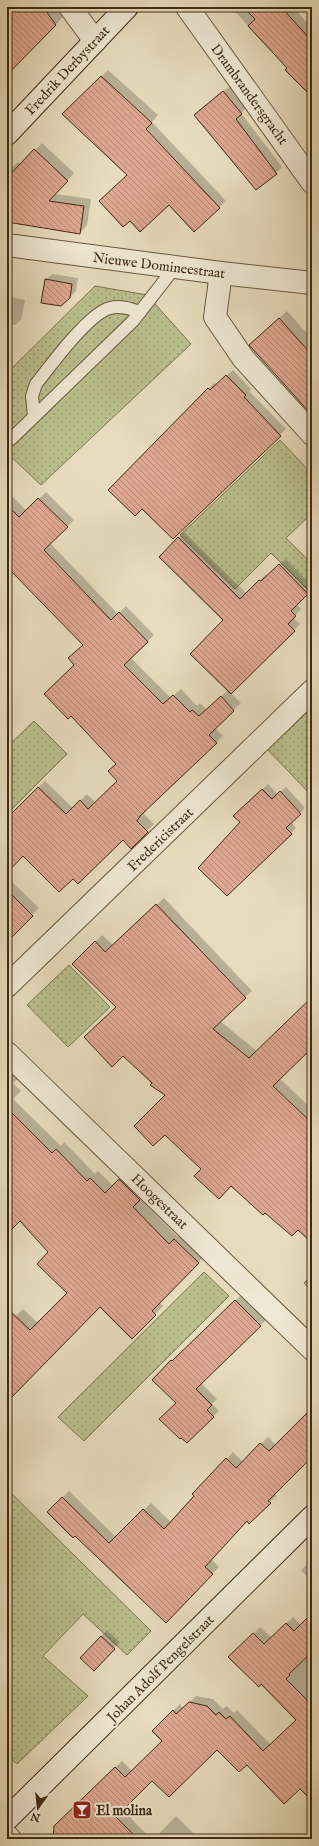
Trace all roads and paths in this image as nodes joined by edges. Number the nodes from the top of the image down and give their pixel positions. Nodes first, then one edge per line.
1 (70, 7) edge
2 (127, 7) edge
3 (187, 7) edge
4 (95, 41) junction
5 (7, 134) edge
6 (310, 175) edge
7 (7, 245) edge
8 (176, 267) junction
9 (221, 273) junction
10 (312, 283) edge
11 (140, 312) junction
12 (34, 416) junction
13 (312, 434) edge
14 (11, 439) dead end
15 (312, 691) edge
16 (7, 986) edge
17 (7, 1054) edge
18 (312, 1349) edge
19 (312, 1517) edge
20 (7, 1819) edge
21 (7, 1836) edge
22 (10, 1839) edge

1 - 4 street
2 - 4 street, Fredrik Derbystraat
3 - 6 street, Drambrandersgracht
4 - 5 street, Fredrik Derbystraat
7 - 8 street, Nieuwe Domineestraat
8 - 9 street, Nieuwe Domineestraat
8 - 11 lane
9 - 10 street, Nieuwe Domineestraat
9 - 13 street
11 - 12 lane
11 - 12 lane
12 - 14 lane
15 - 16 street, Fredericistraat
17 - 18 street, Hoogestraat
19 - 20 street, Johan Adolf Pengelstraat
21 - 22 street

